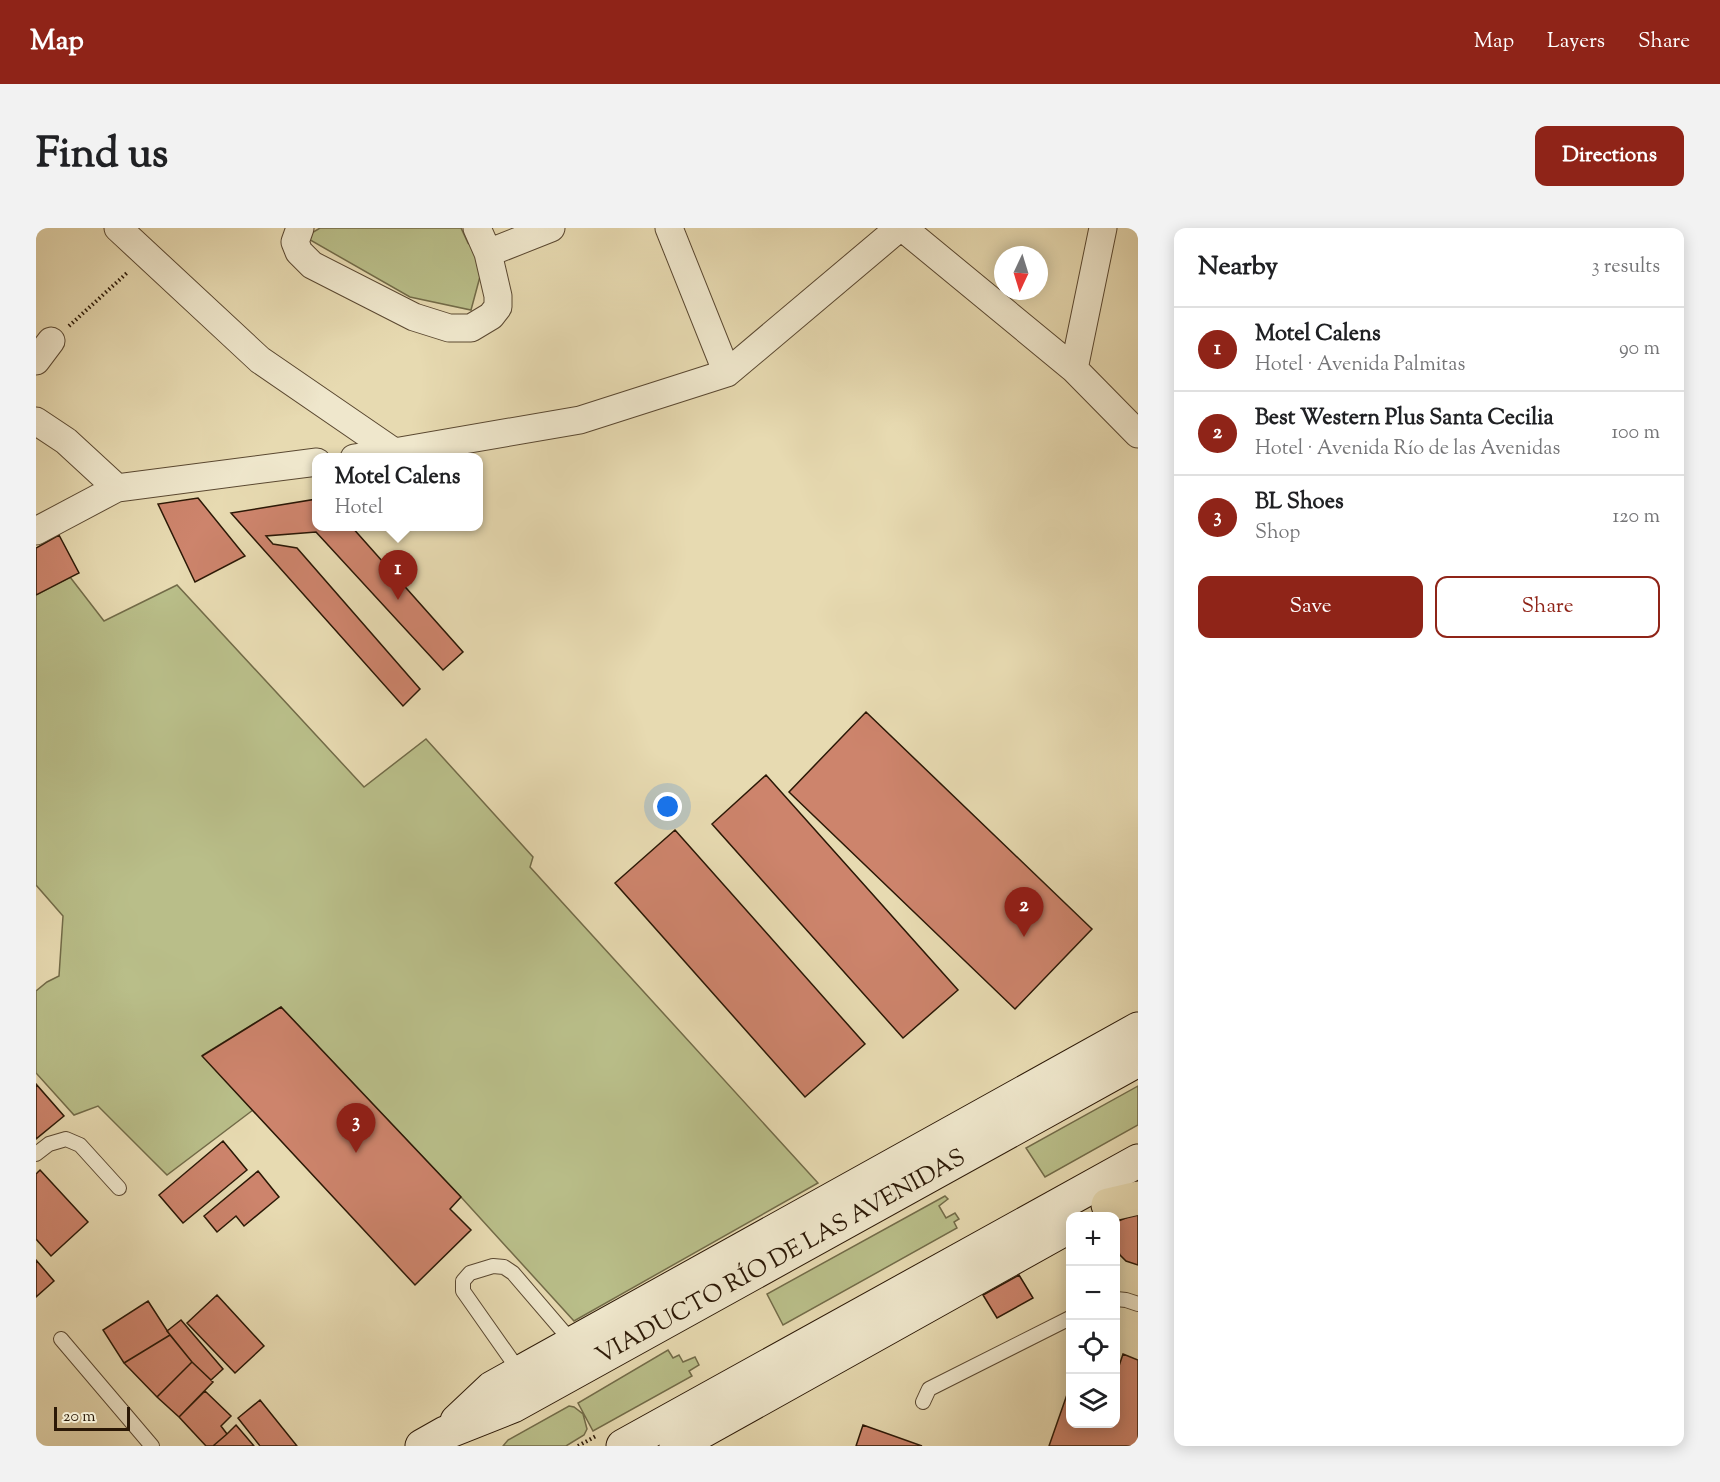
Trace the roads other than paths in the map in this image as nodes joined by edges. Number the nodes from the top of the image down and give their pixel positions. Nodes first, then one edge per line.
1 (118, 228) edge
2 (300, 228) edge
3 (477, 228) edge
4 (551, 228) edge
5 (669, 228) edge
6 (901, 228) edge
7 (1103, 228) edge
8 (488, 253) junction
9 (1074, 369) junction
10 (727, 373) junction
11 (36, 421) edge
12 (1138, 434) edge
13 (394, 452) junction
14 (387, 453) edge
15 (312, 463) edge
16 (117, 488) junction
17 (36, 531) edge
18 (1138, 1029) edge
19 (1138, 1060) edge
20 (36, 1154) edge
21 (1138, 1161) edge
22 (119, 1188) dead end
23 (1138, 1189) edge
24 (1111, 1207) edge
25 (1066, 1229) edge
26 (1120, 1299) edge
27 (1138, 1304) edge
28 (1067, 1320) edge
29 (61, 1339) dead end
30 (573, 1343) junction
31 (520, 1372) junction
32 (923, 1402) dead end
33 (433, 1439) edge
34 (152, 1446) edge
35 (623, 1446) edge
36 (675, 1446) edge

1 - 13 street
2 - 8 street
3 - 8 street
4 - 8 street
5 - 10 street
6 - 9 street
6 - 10 street
7 - 9 street
9 - 12 street
10 - 13 street
11 - 16 street
13 - 14 street
15 - 16 street
16 - 17 street
18 - 30 main road
19 - 33 main road, VIADUCTO RÍO DE LAS AVENIDAS
20 - 22 lane
21 - 35 main road
23 - 24 main road
25 - 36 main road
26 - 27 lane
28 - 32 lane
29 - 34 lane
30 - 31 main road
30 - 31 lane
31 - 33 main road

